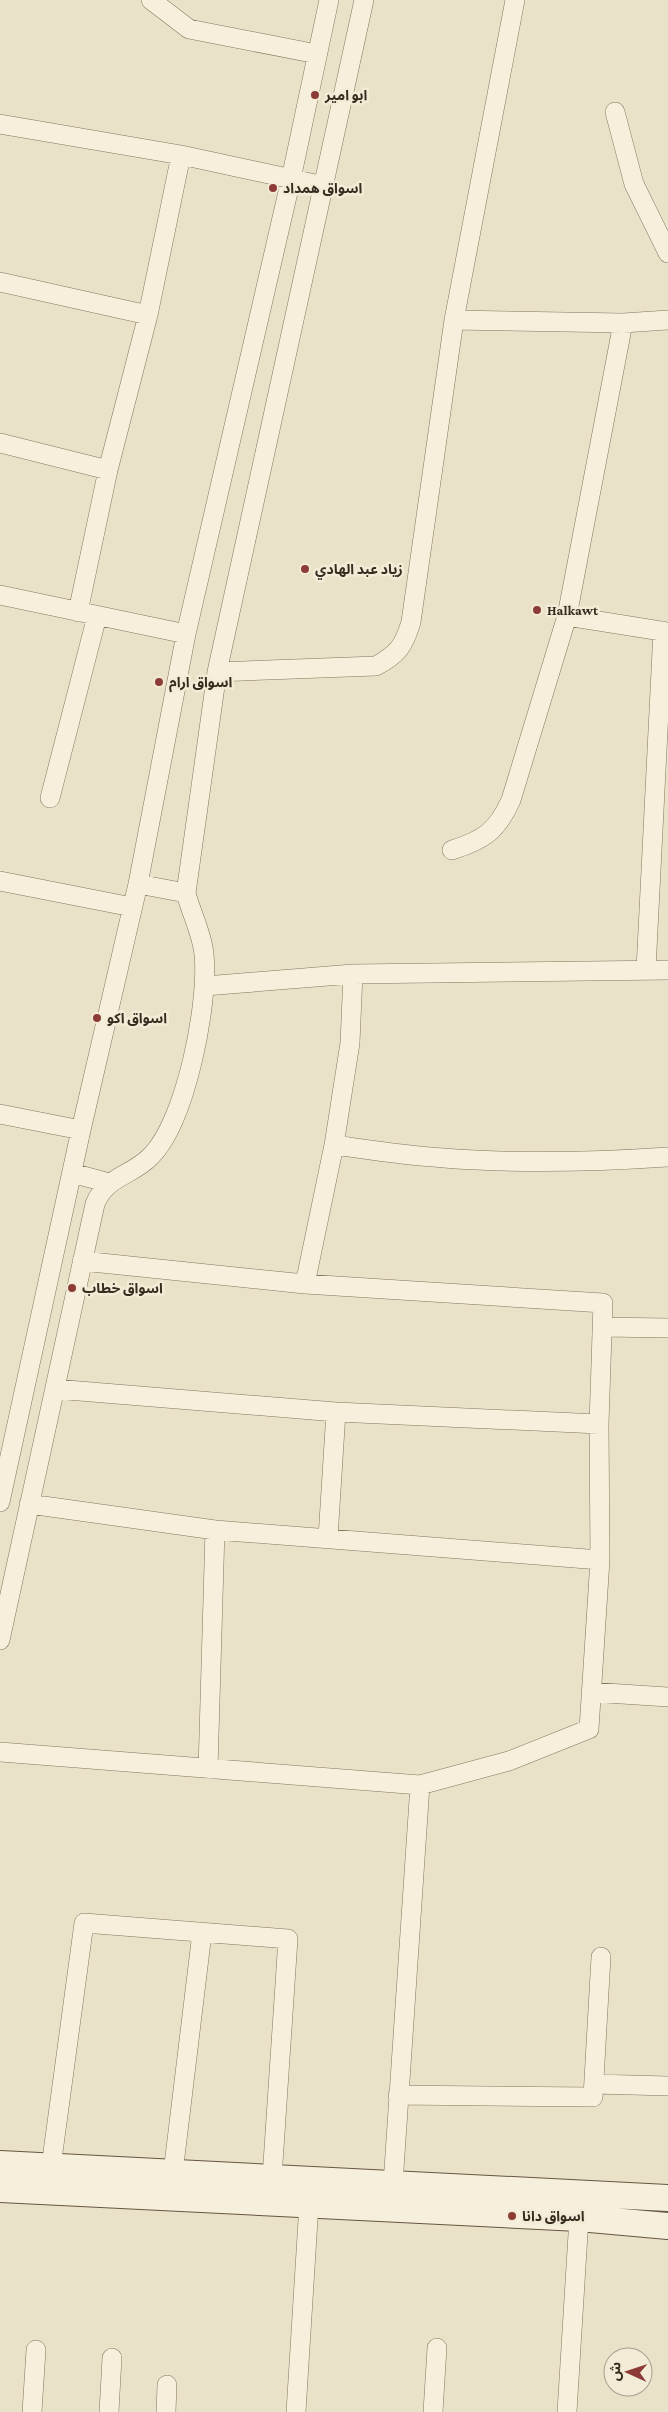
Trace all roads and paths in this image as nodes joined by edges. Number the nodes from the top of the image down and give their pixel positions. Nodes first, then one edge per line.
1 (151, 0) edge
2 (329, 0) edge
3 (364, 0) edge
4 (514, 0) edge
5 (316, 54) junction
6 (615, 112) dead end
7 (0, 124) edge
8 (181, 155) junction
9 (291, 179) junction
10 (324, 186) junction
11 (668, 253) edge
12 (0, 282) edge
13 (148, 315) junction
14 (454, 320) junction
15 (668, 320) edge
16 (623, 323) junction
17 (0, 443) edge
18 (108, 470) junction
19 (0, 596) edge
20 (78, 612) junction
21 (97, 616) junction
22 (567, 616) junction
23 (665, 631) edge
24 (186, 634) junction
25 (217, 672) junction
26 (50, 798) dead end
27 (452, 850) dead end
28 (0, 881) edge
29 (138, 884) junction
30 (186, 893) junction
31 (132, 908) junction
32 (646, 970) junction
33 (668, 970) edge
34 (353, 974) junction
35 (205, 986) junction
36 (0, 1114) edge
37 (81, 1130) junction
38 (334, 1145) junction
39 (668, 1156) edge
40 (72, 1173) junction
41 (108, 1183) junction
42 (82, 1261) junction
43 (305, 1284) junction
44 (602, 1327) junction
45 (668, 1328) edge
46 (55, 1389) junction
47 (336, 1412) junction
48 (599, 1424) junction
49 (0, 1502) edge
50 (30, 1504) junction
51 (215, 1530) junction
52 (328, 1538) junction
53 (600, 1560) junction
54 (0, 1640) edge
55 (591, 1692) junction
56 (668, 1698) edge
57 (0, 1752) edge
58 (208, 1769) junction
59 (420, 1784) junction
60 (202, 1933) junction
61 (601, 1957) dead end
62 (594, 2084) junction
63 (668, 2086) edge
64 (398, 2095) junction
65 (0, 2164) edge
66 (51, 2166) junction
67 (173, 2173) junction
68 (272, 2178) junction
69 (392, 2184) junction
70 (0, 2189) edge
71 (668, 2198) edge
72 (309, 2204) junction
73 (579, 2218) junction
74 (668, 2226) edge
75 (437, 2348) dead end
76 (36, 2350) dead end
77 (112, 2358) dead end
78 (168, 2385) dead end
79 (32, 2412) edge
80 (109, 2412) edge
81 (166, 2412) edge
82 (296, 2412) edge
83 (433, 2412) edge
84 (567, 2412) edge

1 - 5 street
2 - 5 street
3 - 10 street
4 - 14 street
5 - 9 street
6 - 11 street
7 - 8 street
8 - 9 street
8 - 13 street
9 - 10 street
9 - 24 street
10 - 25 street
12 - 13 street
13 - 18 street
14 - 16 street
14 - 25 street
15 - 16 street
16 - 22 street
17 - 18 street
18 - 20 street
19 - 20 street
20 - 21 street
21 - 24 street
21 - 26 street
22 - 23 street
22 - 27 street
23 - 32 street
24 - 29 street
25 - 30 street
28 - 31 street
29 - 30 street
29 - 31 street
30 - 35 street
31 - 37 street
32 - 33 street
32 - 34 street
34 - 35 street
34 - 38 street
35 - 41 street
36 - 37 street
37 - 40 street
38 - 39 street
38 - 43 street
40 - 41 street
40 - 49 street
41 - 42 street
42 - 43 street
42 - 46 street
43 - 44 street
44 - 45 street
44 - 48 street
46 - 47 street
46 - 50 street
47 - 48 street
47 - 52 street
48 - 53 street
50 - 51 street
50 - 54 street
51 - 52 street
51 - 58 street
52 - 53 street
53 - 55 street
55 - 56 street
55 - 59 street
57 - 58 street
58 - 59 street
59 - 64 street
60 - 66 street
60 - 67 street
60 - 68 street
61 - 62 street
62 - 63 street
62 - 64 street
64 - 69 street
65 - 66 street
66 - 67 street
67 - 68 street
68 - 69 street
69 - 71 street
70 - 72 street
72 - 73 street
72 - 82 street
73 - 74 street
73 - 84 street
75 - 83 street
76 - 79 street
77 - 80 street
78 - 81 street

